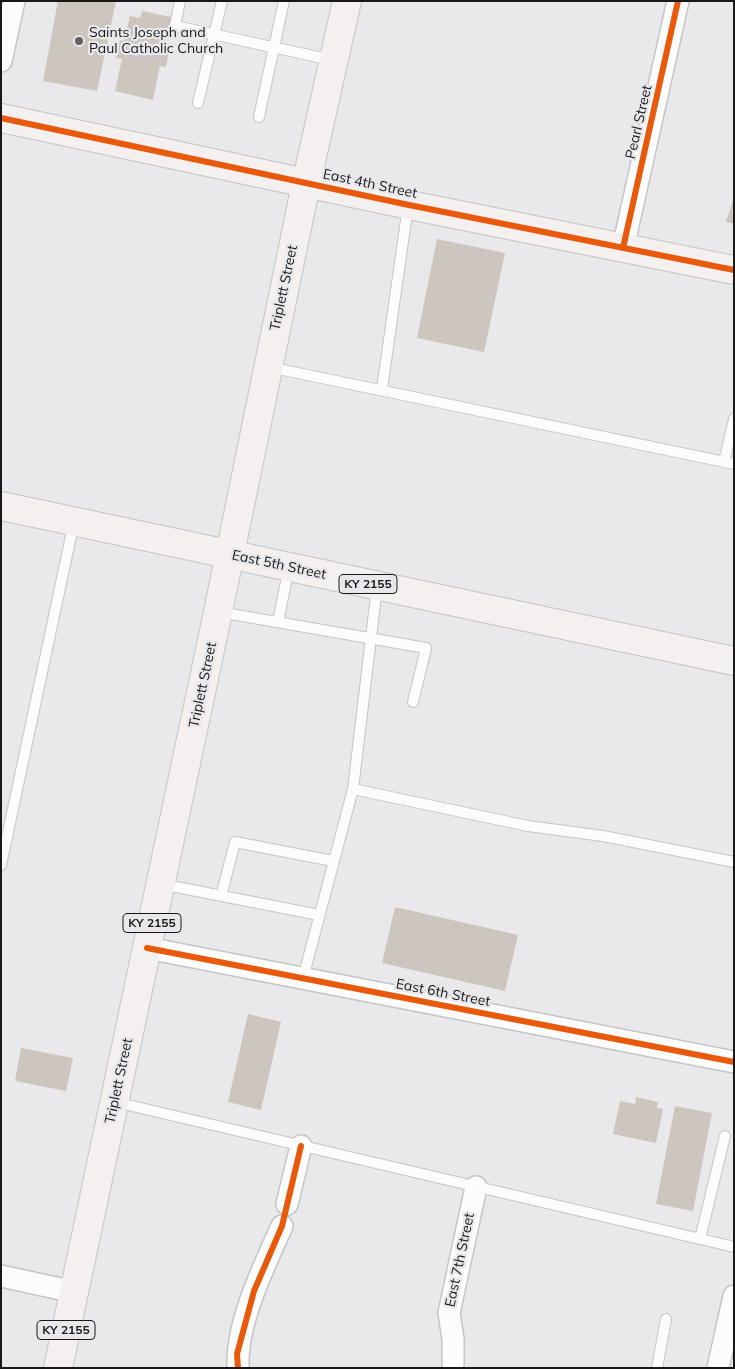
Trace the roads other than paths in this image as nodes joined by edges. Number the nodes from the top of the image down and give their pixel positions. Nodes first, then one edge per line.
1 (14, 1) edge
2 (180, 1) edge
3 (222, 1) edge
4 (284, 1) edge
5 (347, 1) edge
6 (678, 1) edge
7 (214, 34) junction
8 (274, 47) junction
9 (1, 61) edge
10 (333, 61) junction
11 (198, 103) dead end
12 (259, 116) dead end
13 (1, 118) edge
14 (306, 184) junction
15 (408, 205) junction
16 (623, 248) junction
17 (734, 270) edge
18 (268, 367) junction
19 (382, 389) junction
20 (734, 420) edge
21 (729, 463) edge
22 (1, 506) edge
23 (74, 522) junction
24 (230, 555) junction
25 (289, 567) junction
26 (377, 586) junction
27 (218, 612) junction
28 (278, 622) junction
29 (369, 638) junction
30 (734, 661) edge
31 (413, 702) dead end
32 (353, 789) junction
33 (333, 861) junction
34 (734, 862) edge
35 (1, 865) edge
36 (160, 884) junction
37 (221, 896) junction
38 (319, 915) junction
39 (147, 948) junction
40 (303, 978) junction
41 (734, 1062) edge
42 (114, 1102) junction
43 (725, 1136) dead end
44 (301, 1146) junction
45 (476, 1187) junction
46 (286, 1204) dead end
47 (282, 1226) dead end
48 (700, 1239) junction
49 (734, 1247) edge
50 (1, 1276) edge
51 (74, 1292) junction
52 (734, 1296) edge
53 (666, 1319) dead end
54 (453, 1364) dead end
55 (58, 1368) edge
56 (238, 1368) edge
57 (657, 1368) edge
58 (718, 1368) edge

1 - 9 street
2 - 7 lane
3 - 7 lane
4 - 8 lane
5 - 10 main road, Triplett Street
6 - 16 street, Pearl Street
7 - 8 lane
7 - 11 lane
8 - 10 lane
8 - 12 lane
10 - 14 main road, Triplett Street
13 - 14 main road, East 4th Street
14 - 15 main road, East 4th Street
14 - 18 main road, Triplett Street
15 - 16 main road, East 4th Street
15 - 19 lane
16 - 17 main road, East 4th Street
18 - 19 lane
18 - 24 main road, Triplett Street
19 - 21 lane
20 - 21 lane
22 - 23 main road, East 5th Street / KY 2155
23 - 24 main road, East 5th Street / KY 2155
23 - 35 lane
24 - 25 main road, East 5th Street / KY 2155
24 - 27 main road, Triplett Street / KY 2155
25 - 26 main road, East 5th Street / KY 2155
25 - 28 lane
26 - 29 lane
26 - 30 main road, East 5th Street / KY 2155
27 - 28 lane
27 - 36 main road, Triplett Street / KY 2155
28 - 29 lane
29 - 31 lane
29 - 32 lane
32 - 33 lane
32 - 34 lane
33 - 37 lane
33 - 38 lane
36 - 37 lane
36 - 39 main road, Triplett Street / KY 2155
37 - 38 lane
38 - 40 lane
39 - 40 street, East 6th Street
39 - 42 main road, Triplett Street / KY 2155
40 - 41 street, East 6th Street
42 - 44 lane
42 - 51 main road, Triplett Street / KY 2155
43 - 48 lane
44 - 45 lane
44 - 46 street
45 - 48 lane
45 - 54 street, East 7th Street
47 - 56 street
48 - 49 lane
50 - 51 street
51 - 55 main road, Triplett Street / KY 2155
52 - 58 street
53 - 57 lane

